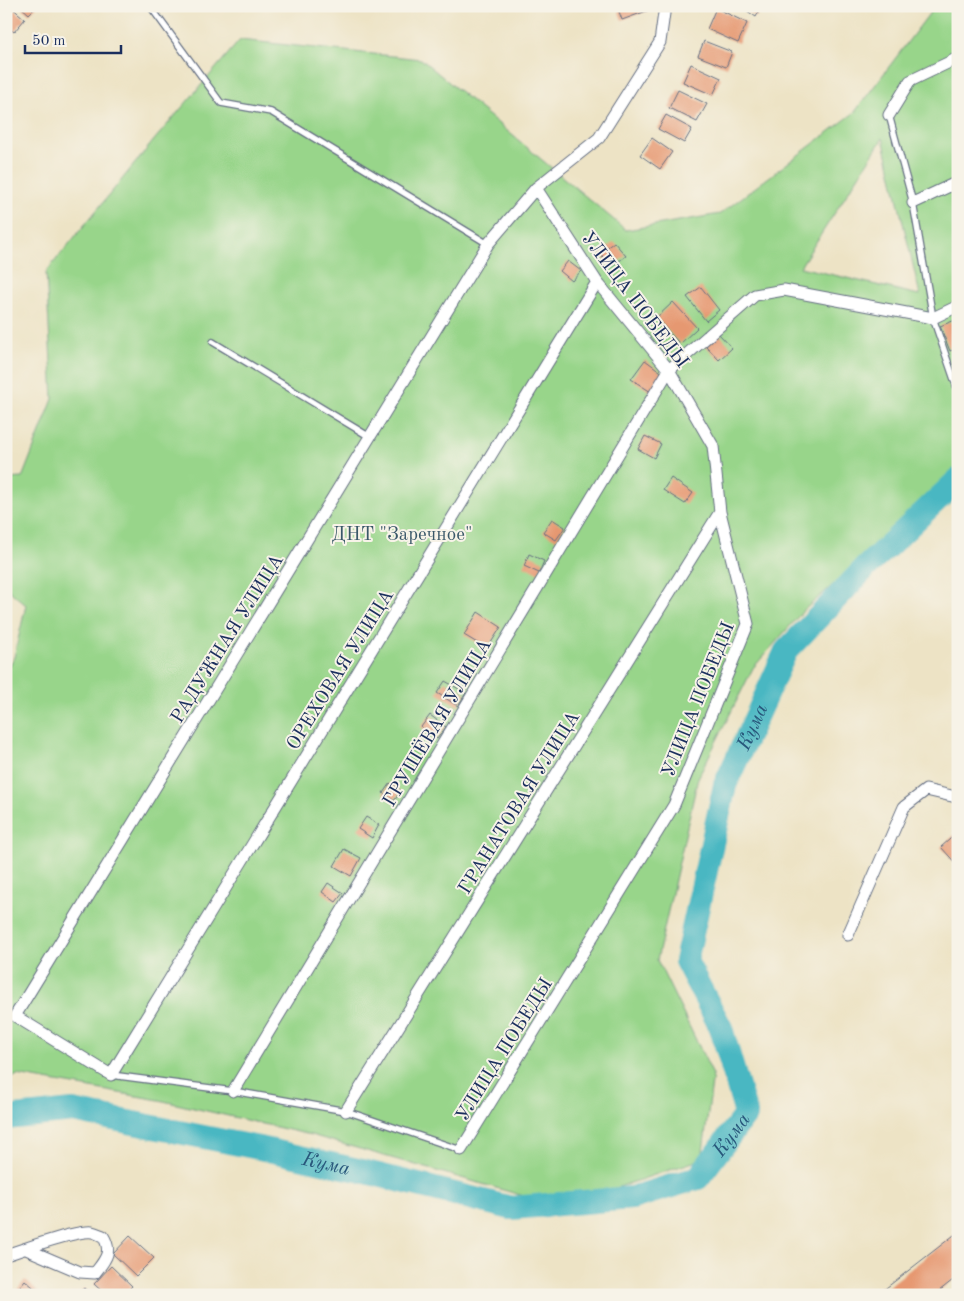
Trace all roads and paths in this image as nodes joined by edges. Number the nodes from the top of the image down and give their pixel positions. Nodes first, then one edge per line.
1 (150, 6) edge
2 (665, 6) edge
3 (958, 58) edge
4 (889, 115) joint
5 (958, 182) edge
6 (536, 188) junction
7 (913, 203) junction
8 (488, 244) junction
9 (597, 282) junction
10 (958, 306) edge
11 (933, 318) junction
12 (213, 342) dead end
13 (669, 370) junction
14 (958, 391) edge
15 (370, 437) junction
16 (720, 512) junction
17 (958, 799) edge
18 (848, 935) dead end
19 (111, 1075) junction
20 (232, 1092) junction
21 (346, 1111) junction
22 (461, 1150) joint
23 (26, 1249) junction
24 (6, 1255) edge

1 - 8 lane
2 - 6 street
3 - 4 street
4 - 7 lane
5 - 7 street
6 - 8 street, РАДУЖНАЯ УЛИЦА
6 - 9 street, УЛИЦА ПОБЕДЫ
7 - 11 lane
8 - 15 street, РАДУЖНАЯ УЛИЦА
9 - 13 street, УЛИЦА ПОБЕДЫ
9 - 19 street, ОРЕХОВАЯ УЛИЦА
10 - 11 street
11 - 13 street, ГРУШЁВАЯ УЛИЦА
11 - 14 lane
12 - 15 lane
13 - 16 street, УЛИЦА ПОБЕДЫ
13 - 20 street, ГРУШЁВАЯ УЛИЦА
15 - 19 street, РАДУЖНАЯ УЛИЦА
16 - 21 street, ГРАНАТОВАЯ УЛИЦА
16 - 22 street, УЛИЦА ПОБЕДЫ
17 - 18 street
19 - 20 lane
20 - 21 lane
21 - 22 lane
23 - 23 street
23 - 24 street

